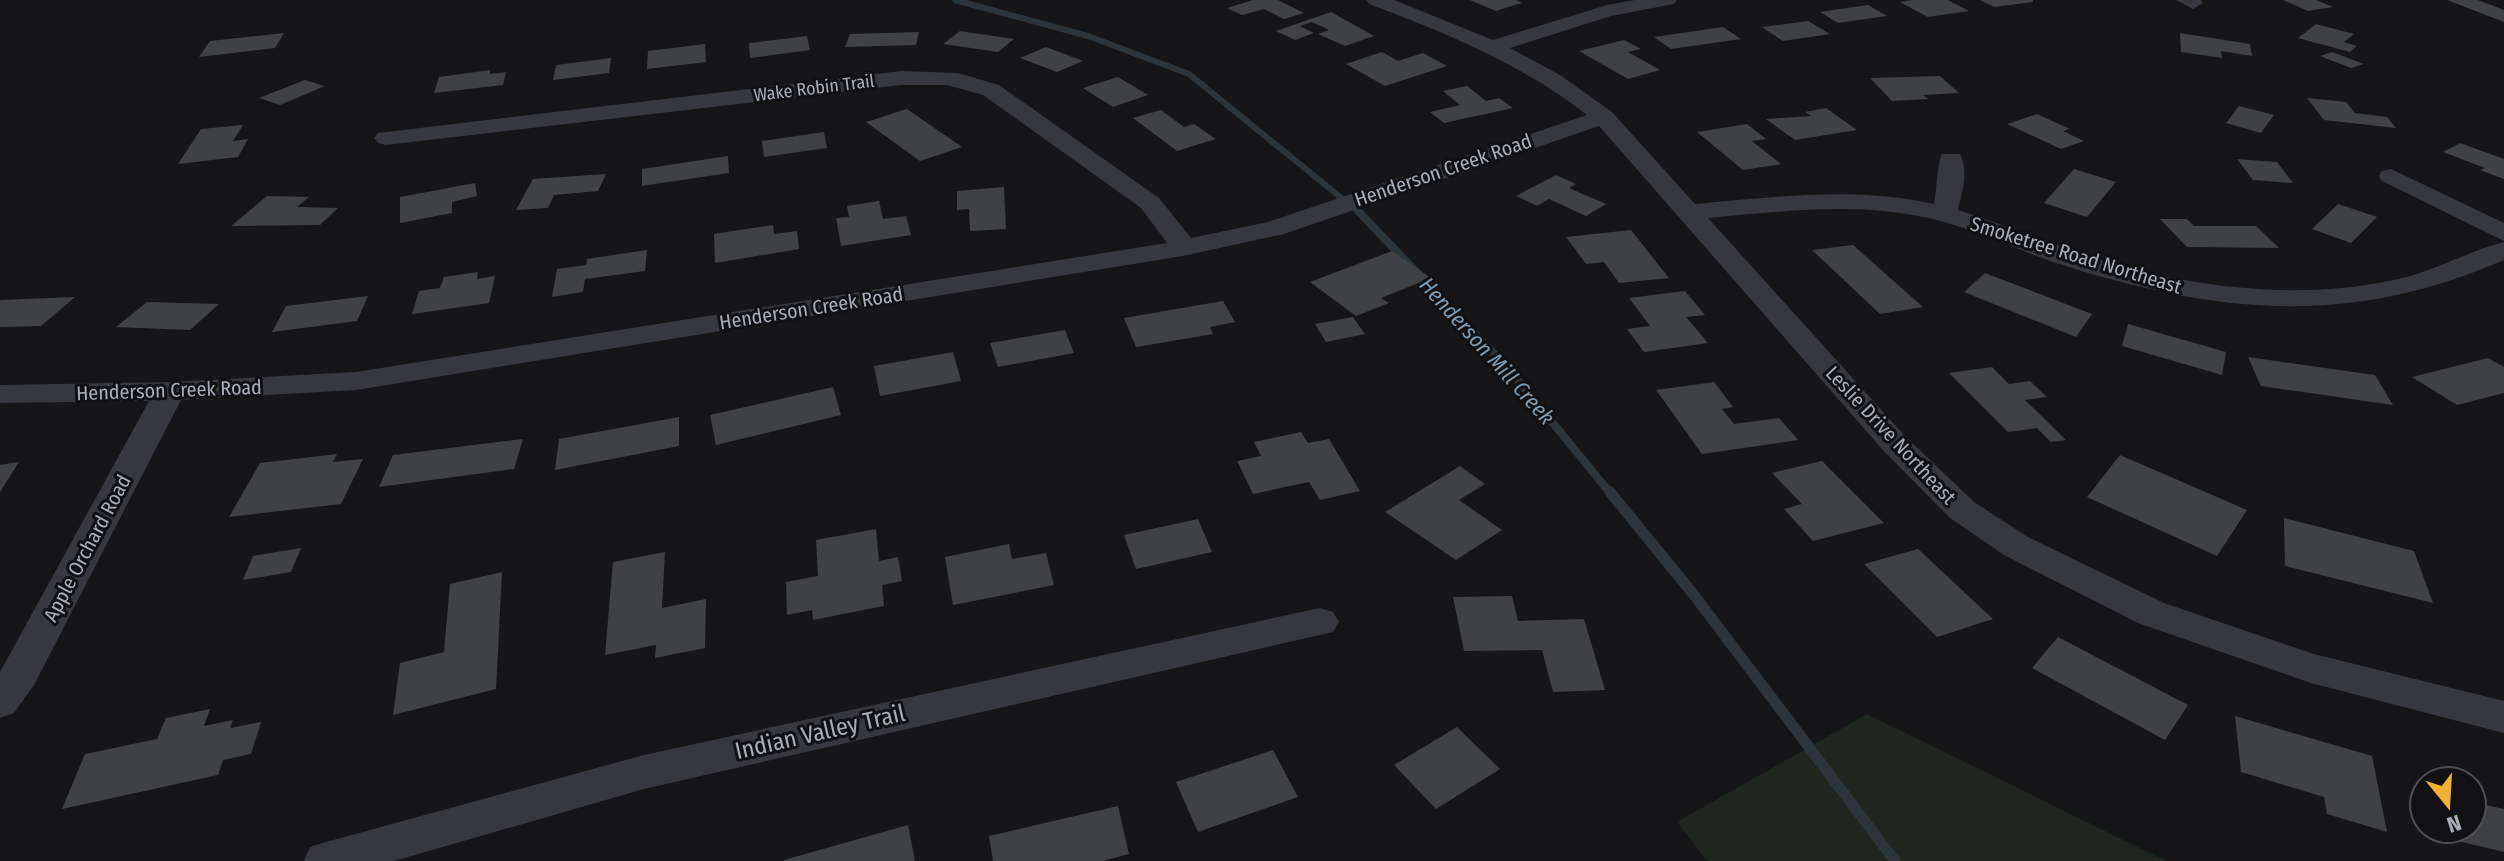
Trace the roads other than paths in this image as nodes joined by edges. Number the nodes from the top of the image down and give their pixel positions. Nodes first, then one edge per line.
1 (1376, 0) edge
2 (1667, 0) edge
3 (1489, 48) junction
4 (1604, 117) junction
5 (386, 138) dead end
6 (1951, 159) dead end
7 (2391, 176) dead end
8 (1689, 212) junction
9 (1944, 214) junction
10 (2504, 233) edge
11 (1183, 248) junction
12 (2504, 250) edge
13 (170, 391) junction
14 (0, 394) edge
15 (1320, 622) dead end
16 (0, 702) edge
17 (2504, 717) edge
18 (326, 861) edge

1 - 3 street, Leslie Drive Northeast
2 - 3 street
3 - 4 street, Leslie Drive Northeast
4 - 8 street, Leslie Drive Northeast
4 - 11 street, Henderson Creek Road
5 - 11 street, Wake Robin Trail
6 - 9 street
7 - 10 street
8 - 9 street, Smoketree Road Northeast
8 - 17 street, Leslie Drive Northeast
9 - 12 street, Smoketree Road Northeast
11 - 13 street, Henderson Creek Road
13 - 14 street, Henderson Creek Road
13 - 16 street, Apple Orchard Road
15 - 18 street, Indian Valley Trail

